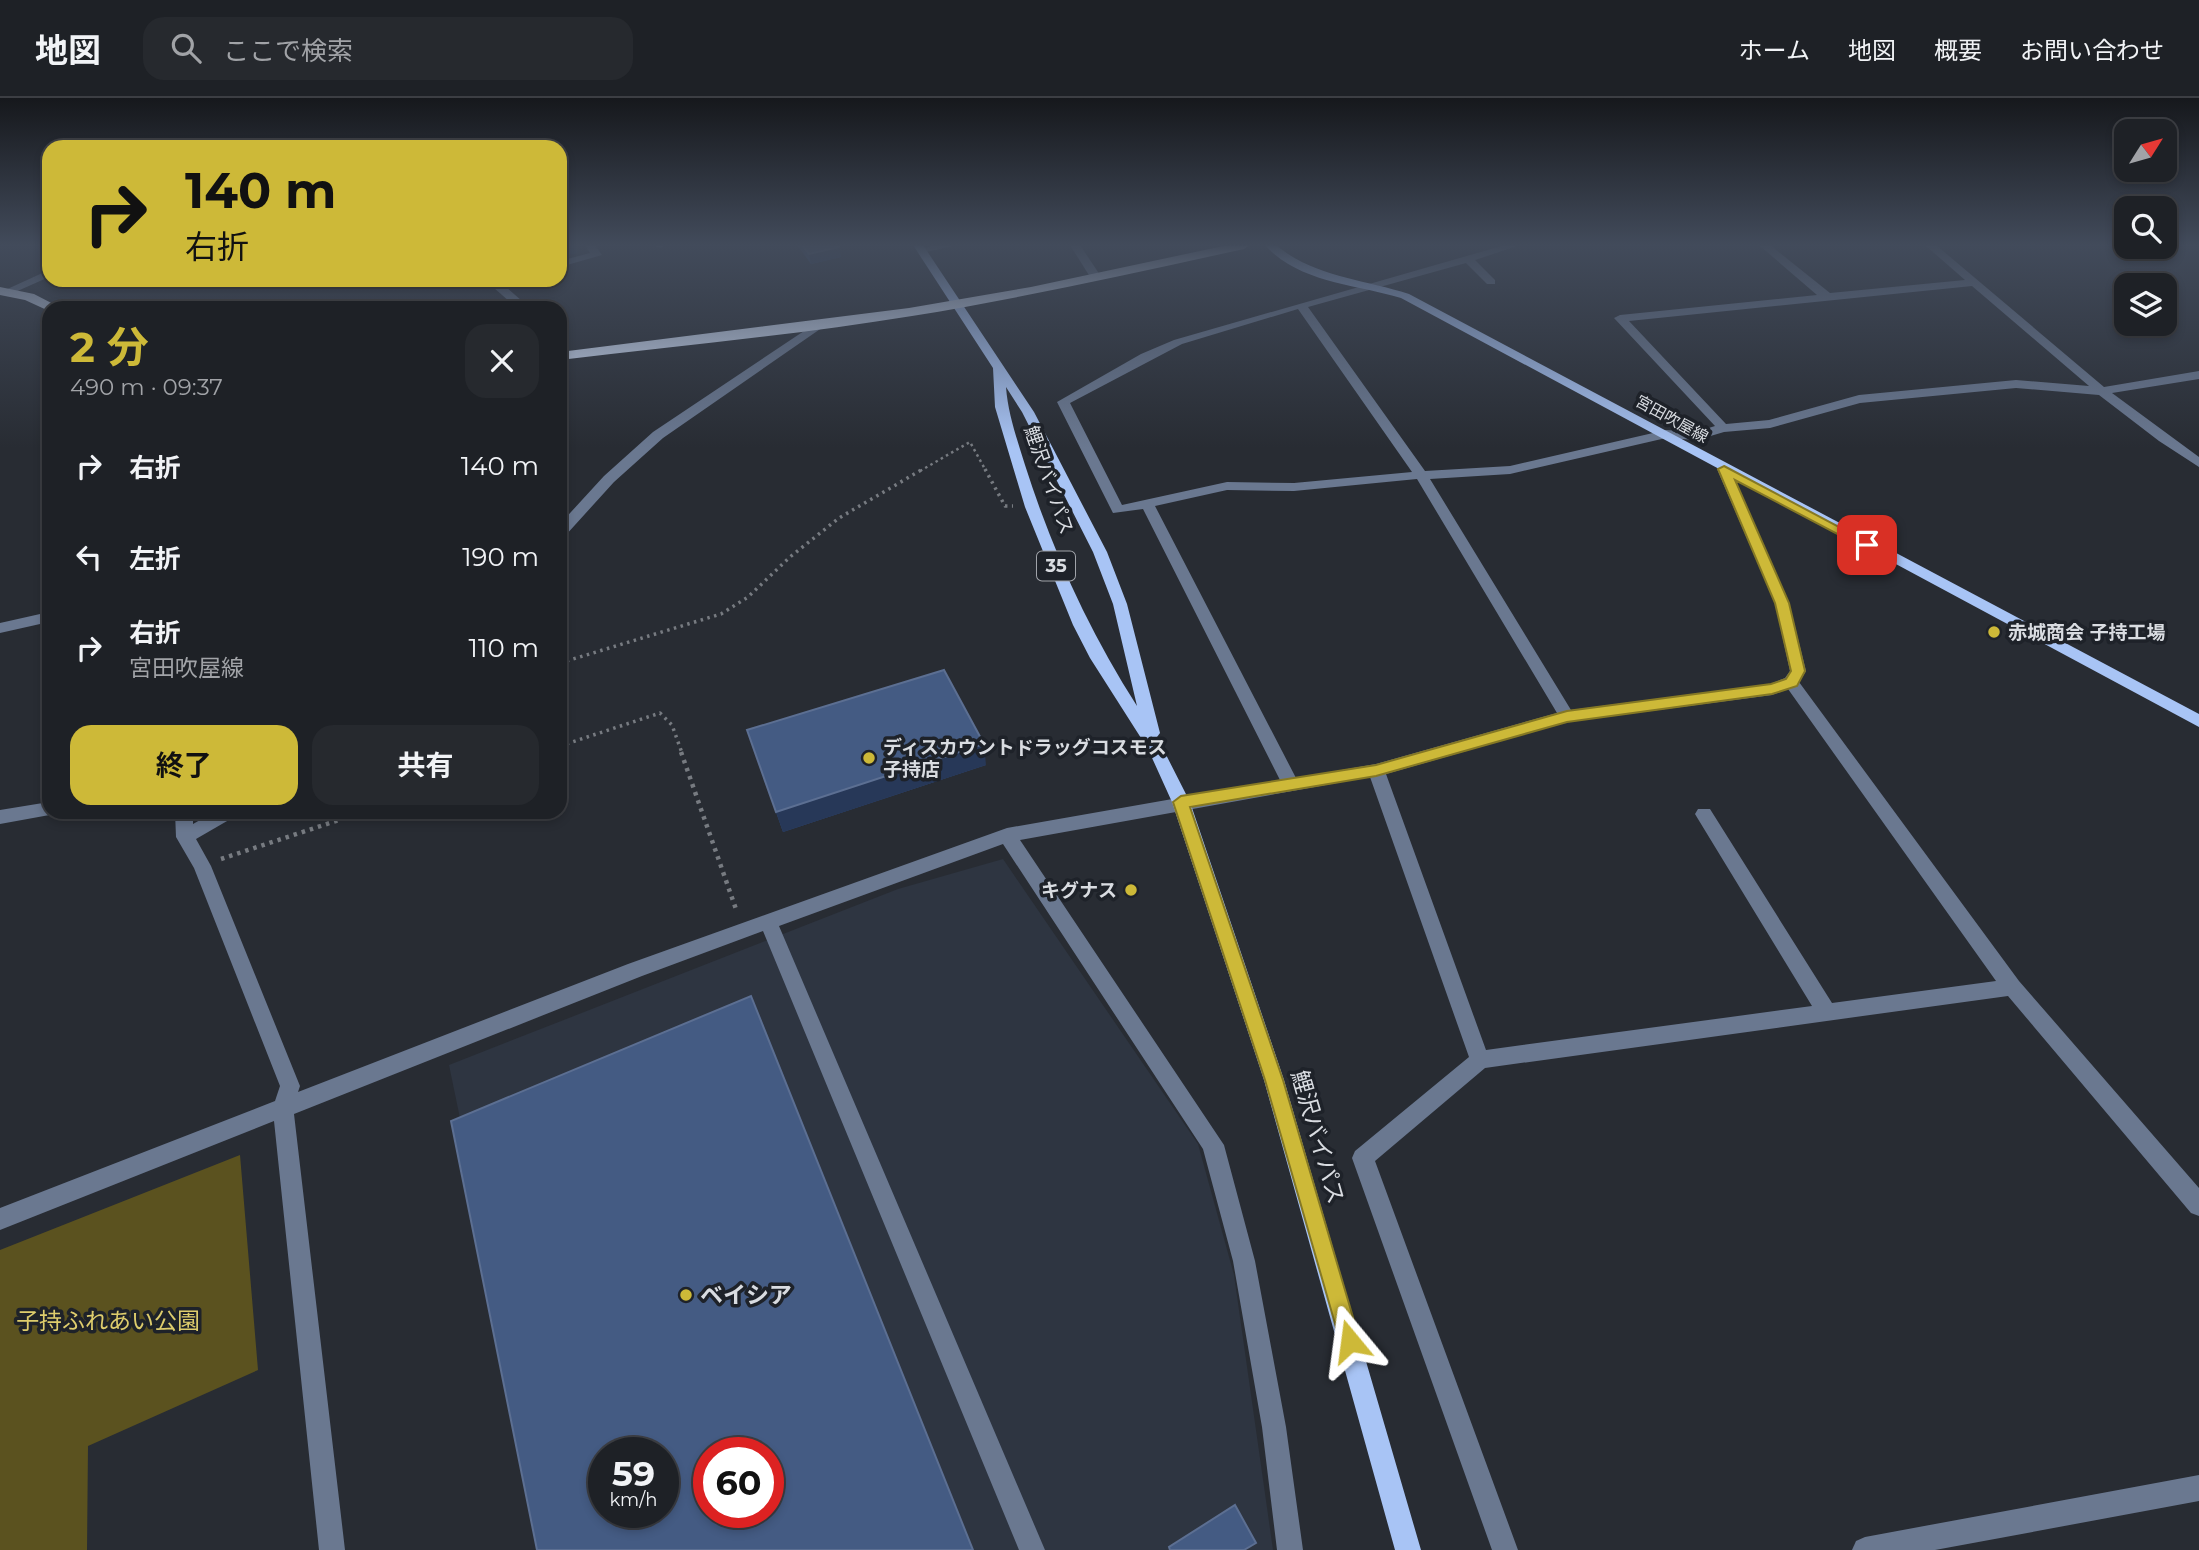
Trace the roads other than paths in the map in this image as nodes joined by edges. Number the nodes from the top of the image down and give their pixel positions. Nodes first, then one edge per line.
1 (900, 313) edge
2 (963, 313) edge
3 (1275, 313) edge
4 (1306, 313) edge
5 (1437, 313) edge
6 (1672, 313) edge
7 (2011, 313) edge
8 (820, 325) junction
9 (567, 355) edge
10 (998, 369) junction
11 (2199, 375) edge
12 (2101, 391) junction
13 (1723, 428) junction
14 (1666, 434) junction
15 (2199, 463) edge
16 (1724, 469) junction
17 (1421, 475) junction
18 (1146, 503) junction
19 (567, 525) edge
20 (42, 619) edge
21 (0, 628) edge
22 (1791, 682) junction
23 (1567, 716) junction
24 (2199, 721) edge
25 (1155, 747) junction
26 (1376, 770) junction
27 (1292, 785) junction
28 (1181, 802) junction
29 (42, 810) edge
30 (1704, 814) dead end
31 (0, 817) edge
32 (184, 819) edge
33 (216, 819) edge
34 (1007, 835) junction
35 (185, 837) junction
36 (768, 920) junction
37 (2012, 987) junction
38 (1827, 1013) junction
39 (1480, 1060) junction
40 (283, 1110) junction
41 (2199, 1205) edge
42 (0, 1219) edge
43 (2199, 1488) edge
44 (332, 1550) edge
45 (1032, 1550) edge
46 (1290, 1550) edge
47 (1408, 1550) edge
48 (1505, 1550) edge
49 (1865, 1550) edge

1 - 8 highway
2 - 10 main road, 鯉沢バイパス / 35
3 - 18 street
4 - 17 street
5 - 14 main road, 宮田吹屋線
6 - 13 street
7 - 12 street
8 - 9 highway
8 - 19 street
10 - 25 main road, 鯉沢バイパス / 35
10 - 25 main road, 鯉沢バイパス / 35
11 - 12 street
12 - 13 street
12 - 15 street
13 - 14 street
14 - 16 main road, 宮田吹屋線
14 - 17 street
16 - 22 street
16 - 24 main road, 宮田吹屋線
17 - 18 street
17 - 23 street
18 - 27 street
20 - 21 street
22 - 23 street
22 - 37 street
23 - 26 street
25 - 28 main road, 鯉沢バイパス / 35
26 - 27 street
26 - 39 street
27 - 28 street
28 - 34 street
28 - 47 main road, 鯉沢バイパス / 35
29 - 31 street
30 - 38 street
32 - 35 street
33 - 35 street
34 - 36 street
34 - 46 street
35 - 40 street
36 - 40 street
36 - 45 street
37 - 38 street
37 - 41 street
38 - 39 street
39 - 48 street
40 - 42 street
40 - 44 street
43 - 49 street

